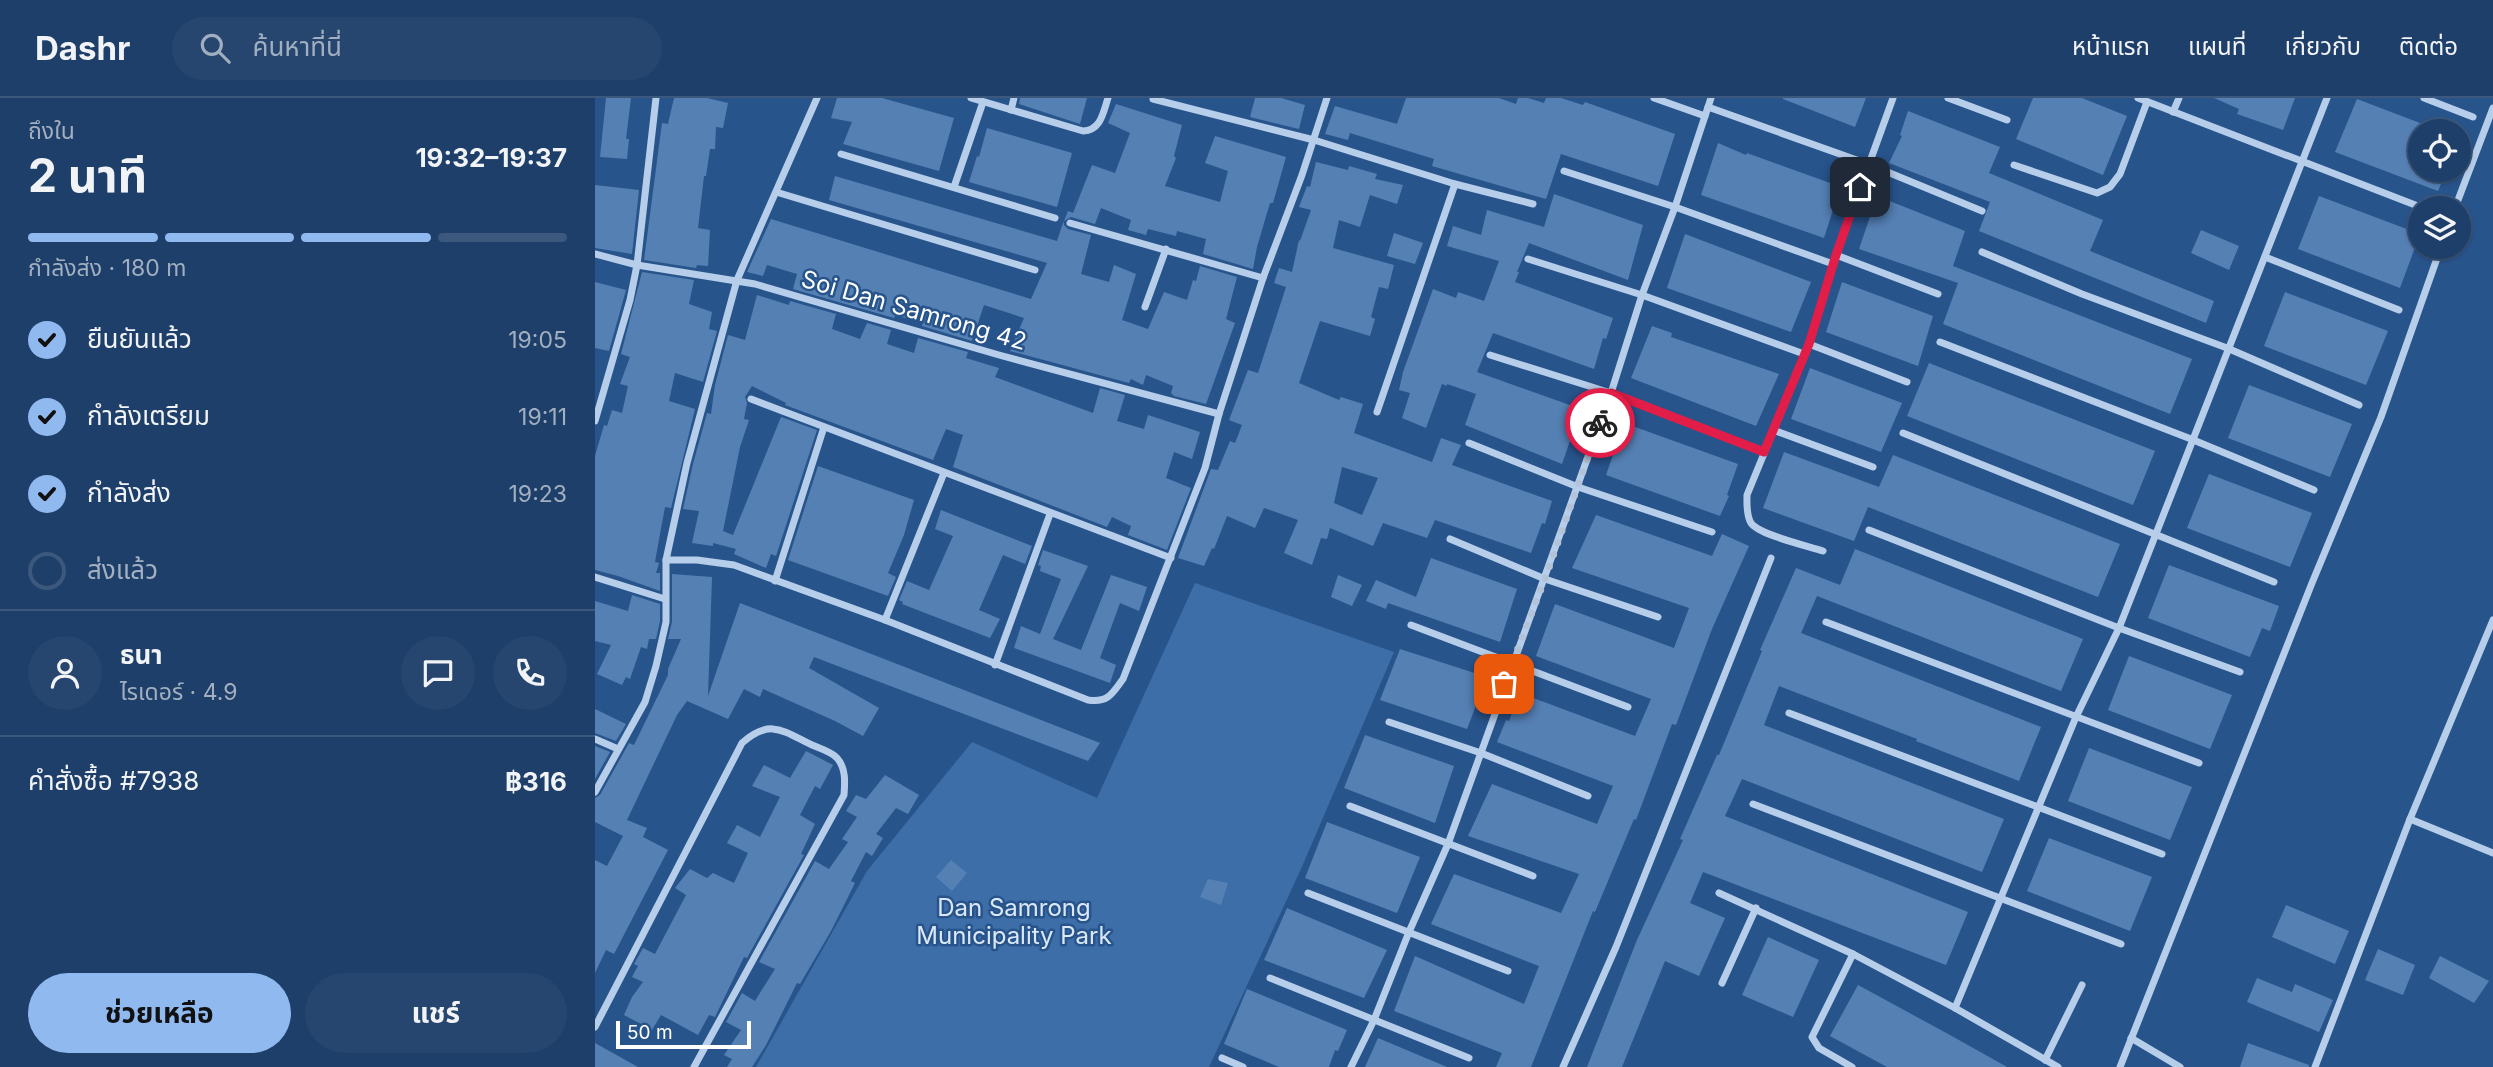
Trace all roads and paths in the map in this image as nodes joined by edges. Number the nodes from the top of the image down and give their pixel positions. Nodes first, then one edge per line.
1 (656, 98) edge
2 (817, 98) edge
3 (971, 98) edge
4 (1014, 98) edge
5 (1108, 98) edge
6 (1328, 98) edge
7 (1654, 98) edge
8 (1711, 98) edge
9 (1893, 98) edge
10 (1948, 98) edge
11 (2137, 98) edge
12 (2179, 98) edge
13 (2327, 98) edge
14 (1153, 99) edge
15 (2429, 99) edge
16 (983, 102) junction
17 (2147, 102) junction
18 (1708, 107) junction
19 (2493, 108) edge
20 (1011, 110) junction
21 (2173, 112) junction
22 (1705, 117) junction
23 (2473, 117) dead end
24 (2007, 120) dead end
25 (1314, 140) junction
26 (841, 154) dead end
27 (2301, 162) junction
28 (1868, 164) junction
29 (2014, 165) dead end
30 (1564, 172) dead end
31 (1455, 184) junction
32 (954, 187) junction
33 (776, 192) junction
34 (2460, 196) edge
35 (2408, 202) edge
36 (1534, 204) dead end
37 (1675, 207) junction
38 (1982, 211) dead end
39 (1055, 218) dead end
40 (1070, 223) dead end
41 (1165, 249) junction
42 (1982, 252) dead end
43 (595, 254) edge
44 (1836, 255) junction
45 (2265, 257) junction
46 (1528, 259) dead end
47 (2437, 259) edge
48 (1833, 264) junction
49 (637, 265) junction
50 (1035, 270) dead end
51 (1263, 278) junction
52 (737, 280) junction
53 (1938, 294) dead end
54 (1642, 295) junction
55 (1145, 307) dead end
56 (2399, 310) dead end
57 (1940, 342) dead end
58 (1809, 344) junction
59 (2227, 348) junction
60 (1804, 354) junction
61 (1490, 355) dead end
62 (1907, 382) dead end
63 (1611, 393) junction
64 (751, 399) dead end
65 (2359, 405) dead end
66 (1377, 412) dead end
67 (1219, 414) junction
68 (595, 421) edge
69 (824, 427) junction
70 (1773, 430) junction
71 (1903, 433) dead end
72 (2191, 439) junction
73 (1469, 443) dead end
74 (1764, 452) junction
75 (1873, 467) dead end
76 (944, 473) junction
77 (1578, 487) junction
78 (2314, 490) dead end
79 (1051, 514) junction
80 (1869, 530) dead end
81 (1711, 532) dead end
82 (2154, 535) junction
83 (1450, 539) dead end
84 (1823, 551) dead end
85 (1171, 558) junction
86 (1771, 558) dead end
87 (666, 560) junction
88 (595, 577) edge
89 (1545, 579) junction
90 (775, 581) junction
91 (2274, 582) dead end
92 (665, 599) junction
93 (1658, 617) dead end
94 (885, 620) junction
95 (2493, 620) edge
96 (1826, 622) dead end
97 (1411, 625) dead end
98 (2119, 628) junction
99 (1512, 662) junction
100 (995, 665) junction
101 (2241, 672) dead end
102 (1628, 708) dead end
103 (1790, 713) dead end
104 (2076, 717) junction
105 (1389, 722) dead end
106 (595, 739) edge
107 (618, 749) junction
108 (1481, 753) junction
109 (2200, 763) dead end
110 (595, 792) edge
111 (1588, 796) dead end
112 (1753, 804) dead end
113 (1350, 806) dead end
114 (2039, 808) junction
115 (2410, 819) junction
116 (1448, 844) junction
117 (2493, 853) edge
118 (2162, 854) dead end
119 (1533, 876) dead end
120 (1308, 893) dead end
121 (1719, 893) dead end
122 (2001, 899) junction
123 (1756, 908) junction
124 (1409, 932) junction
125 (2121, 944) dead end
126 (1853, 954) junction
127 (1508, 971) dead end
128 (1270, 978) dead end
129 (1722, 983) dead end
130 (2082, 985) dead end
131 (1955, 1008) junction
132 (1374, 1020) junction
133 (595, 1027) edge
134 (2131, 1038) junction
135 (1222, 1058) dead end
136 (1469, 1058) dead end
137 (2045, 1060) junction
138 (694, 1067) edge
139 (1243, 1067) edge
140 (1351, 1067) edge
141 (1563, 1067) edge
142 (1852, 1067) edge
143 (2058, 1067) edge
144 (2120, 1067) edge
145 (2180, 1067) edge
146 (2315, 1067) edge

1 - 49 street
2 - 33 street
3 - 16 street
4 - 20 street
5 - 20 street
6 - 25 street
7 - 22 street
8 - 18 street
9 - 28 street
10 - 24 street
11 - 17 street
12 - 21 street
13 - 27 street
14 - 25 street
15 - 23 street
16 - 20 street
16 - 32 street
17 - 21 street
17 - 29 street
18 - 22 street
18 - 28 street
19 - 34 street
21 - 27 street
22 - 37 street
25 - 31 street
25 - 51 street
26 - 32 street
27 - 35 street
27 - 45 street
28 - 38 street
28 - 44 street
30 - 37 street
31 - 36 street
31 - 66 street
32 - 39 street
33 - 50 street
33 - 52 street
37 - 48 street
37 - 54 street
40 - 41 street
41 - 51 street
41 - 55 street
42 - 59 street
43 - 49 street, Soi Dan Samrong 42
44 - 48 street
44 - 53 street
45 - 56 street
45 - 59 street
46 - 54 street
47 - 134 street
48 - 58 street
49 - 52 street, Soi Dan Samrong 42
49 - 68 street
51 - 67 street
52 - 67 street, Soi Dan Samrong 42
52 - 87 street
54 - 60 street
54 - 63 street
57 - 72 street
58 - 60 street
58 - 62 street
59 - 65 street
59 - 72 street
60 - 70 street
61 - 63 street
63 - 74 street
63 - 77 street
64 - 69 street
67 - 85 street
69 - 76 street
69 - 90 street
70 - 74 street
70 - 75 street
71 - 82 street
72 - 78 street
72 - 82 street
73 - 77 street
74 - 84 street
76 - 79 street
76 - 94 street
77 - 81 street
77 - 89 street
79 - 85 street
79 - 100 street
80 - 98 street
82 - 91 street
82 - 98 street
83 - 89 street
85 - 100 street
86 - 141 street
87 - 90 street
87 - 92 street
88 - 92 street
89 - 93 street
89 - 99 street
90 - 94 street
92 - 107 street
94 - 100 street
95 - 115 street
96 - 104 street
97 - 99 street
98 - 101 street
98 - 104 street
99 - 102 street
99 - 108 street
103 - 114 street
104 - 109 street
104 - 114 street
105 - 108 street
106 - 107 street
107 - 110 street
108 - 111 street
108 - 116 street
112 - 122 street
113 - 116 street
114 - 118 street
114 - 122 street
115 - 117 street
115 - 146 street
116 - 119 street
116 - 124 street
120 - 124 street
121 - 123 street
122 - 125 street
122 - 131 street
123 - 126 street
123 - 129 street
124 - 127 street
124 - 132 street
126 - 131 street
126 - 142 street
128 - 132 street
130 - 137 street
131 - 137 street
132 - 136 street
132 - 140 street
133 - 138 street
134 - 144 street
134 - 145 street
135 - 139 street
137 - 143 street

